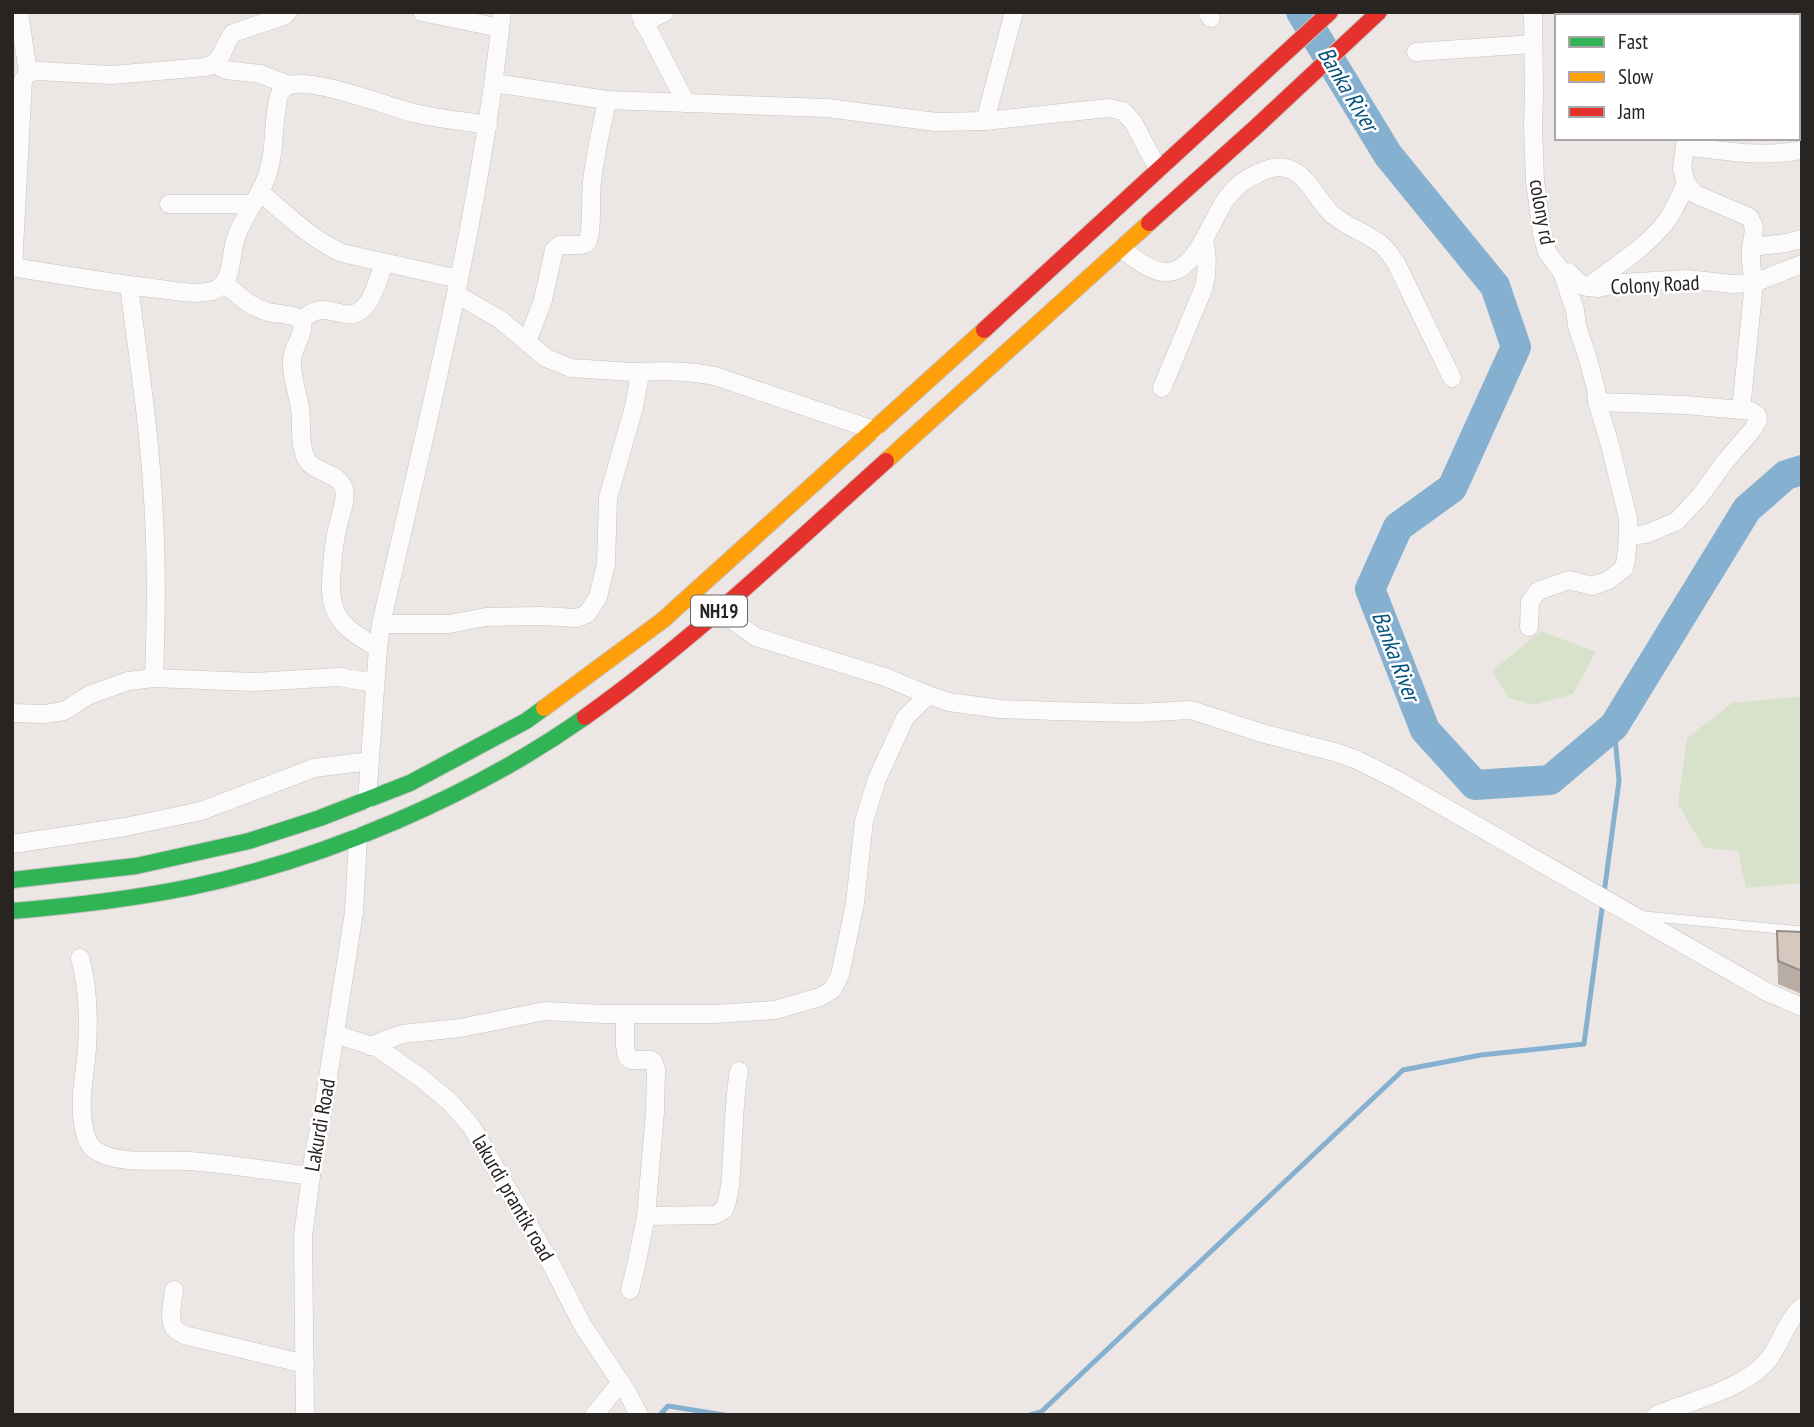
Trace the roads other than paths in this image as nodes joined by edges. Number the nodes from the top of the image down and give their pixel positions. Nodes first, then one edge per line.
1 (19, 12) edge
2 (288, 12) edge
3 (422, 12) edge
4 (665, 12) edge
5 (1014, 12) edge
6 (1330, 12) edge
7 (1379, 12) edge
8 (1533, 12) edge
9 (641, 18) edge
10 (501, 20) edge
11 (1532, 44) junction
12 (1416, 52) dead end
13 (214, 64) junction
14 (28, 73) junction
15 (495, 83) junction
16 (289, 85) junction
17 (607, 100) junction
18 (686, 103) junction
19 (985, 121) junction
20 (488, 125) junction
21 (1686, 142) edge
22 (1802, 150) edge
23 (1158, 169) junction
24 (1686, 183) junction
25 (256, 198) junction
26 (169, 204) dead end
27 (1802, 239) edge
28 (1203, 240) junction
29 (1751, 247) junction
30 (1121, 249) junction
31 (384, 263) junction
32 (1802, 264) edge
33 (13, 267) edge
34 (1562, 272) junction
35 (1754, 283) junction
36 (225, 284) junction
37 (129, 286) junction
38 (457, 286) junction
39 (1588, 287) junction
40 (301, 320) junction
41 (527, 342) junction
42 (632, 372) junction
43 (1452, 377) dead end
44 (1162, 388) dead end
45 (1597, 402) junction
46 (1741, 410) junction
47 (874, 430) junction
48 (1628, 536) junction
49 (719, 611) junction
50 (381, 624) junction
51 (1529, 627) dead end
52 (378, 648) junction
53 (154, 678) junction
54 (375, 683) junction
55 (928, 695) junction
56 (12, 713) edge
57 (370, 761) junction
58 (367, 800) junction
59 (358, 837) junction
60 (12, 844) edge
61 (12, 880) edge
62 (12, 911) edge
63 (1637, 916) junction
64 (1802, 931) edge
65 (80, 958) dead end
66 (1802, 1007) edge
67 (625, 1014) junction
68 (335, 1034) junction
69 (370, 1045) junction
70 (738, 1072) dead end
71 (311, 1177) junction
72 (646, 1216) junction
73 (174, 1290) dead end
74 (630, 1290) dead end
75 (1802, 1307) edge
76 (305, 1364) junction
77 (621, 1382) junction
78 (637, 1410) edge
79 (305, 1415) edge
80 (594, 1415) edge
81 (1656, 1415) edge

1 - 14 street
2 - 13 street
3 - 10 street
4 - 9 street
5 - 19 street
6 - 23 highway, NH19
7 - 30 highway, NH19
8 - 11 street, colony rd
9 - 18 street
10 - 15 street
11 - 12 street
11 - 34 street, colony rd
13 - 14 street
13 - 16 street
14 - 33 street
15 - 17 street
15 - 20 street
16 - 20 street
16 - 25 street
17 - 18 street
17 - 41 street
18 - 19 street
19 - 23 street
20 - 38 street
21 - 22 street
21 - 24 street
23 - 47 highway, NH19
24 - 29 street
24 - 39 street
25 - 26 street
25 - 31 street
25 - 36 street
27 - 29 street
28 - 30 street
28 - 43 street
28 - 44 street
29 - 35 street
30 - 49 highway, NH19
31 - 38 street
31 - 40 street
32 - 35 street, Colony Road
33 - 37 street
34 - 39 street, Colony Road
34 - 45 street, colony rd
35 - 39 street, Colony Road
35 - 46 street
36 - 37 street
36 - 40 street
37 - 53 street
38 - 41 street
38 - 50 street
40 - 52 street
41 - 42 street
42 - 47 street
42 - 50 street
45 - 46 street
45 - 48 street, colony rd
46 - 48 street
47 - 58 highway, NH19
48 - 51 street, colony rd
49 - 55 street
49 - 59 highway, NH19
50 - 52 street
52 - 54 street
53 - 54 street
53 - 56 street
54 - 57 street
55 - 63 street
55 - 67 street
57 - 58 street
57 - 60 street
58 - 61 highway, NH19
59 - 62 highway, NH19
59 - 68 street, Lakurdi Road
63 - 64 lane
63 - 66 street
65 - 71 street
67 - 69 street
67 - 72 street
68 - 69 street, lakurdi prantik road
68 - 71 street, Lakurdi Road
69 - 77 street, lakurdi prantik road
70 - 72 street
71 - 76 street, Lakurdi Road
72 - 74 street
73 - 76 street
75 - 81 street
76 - 79 street, Lakurdi Road
77 - 78 street, lakurdi prantik road
77 - 80 street

